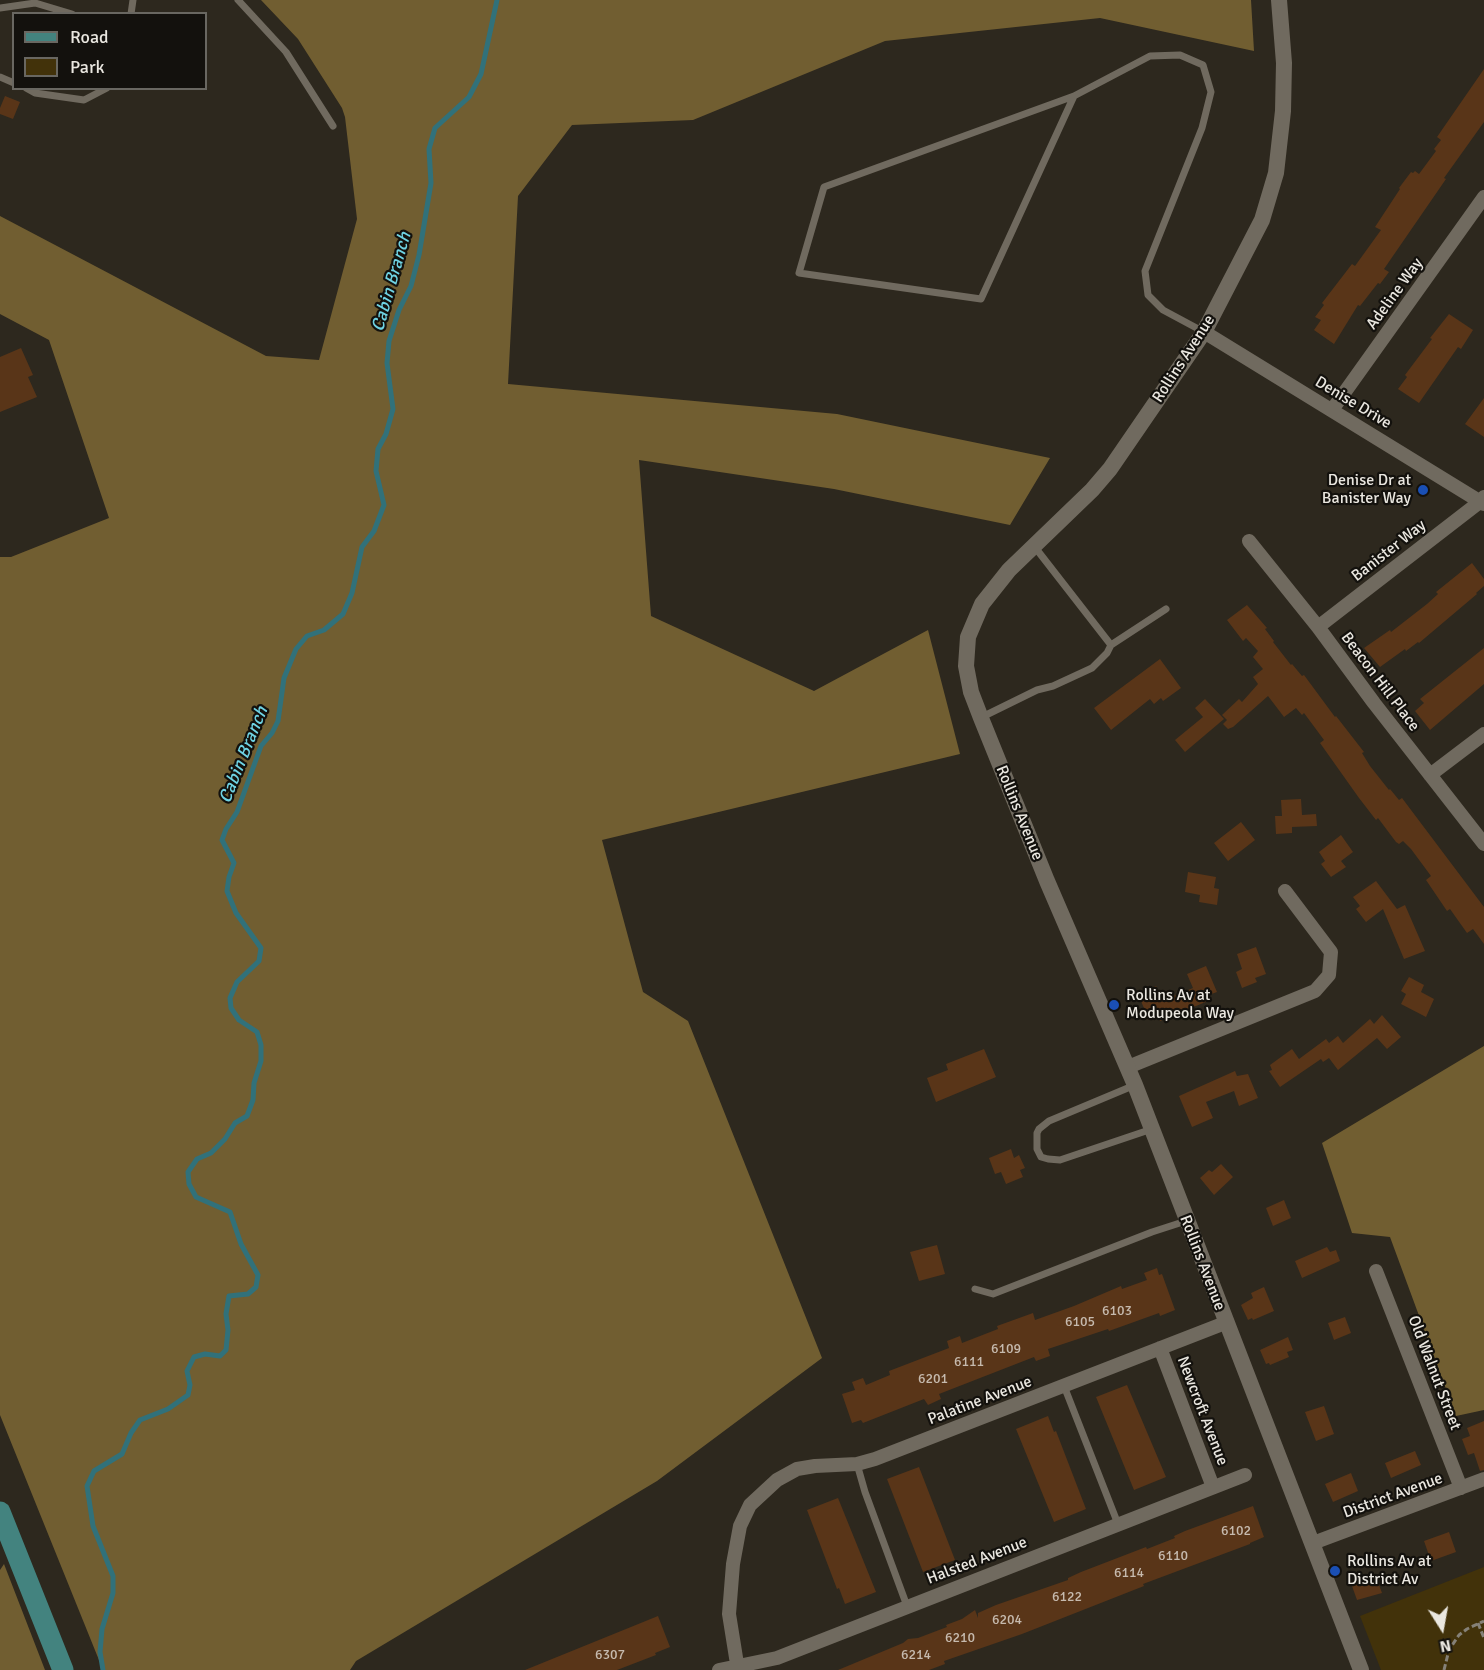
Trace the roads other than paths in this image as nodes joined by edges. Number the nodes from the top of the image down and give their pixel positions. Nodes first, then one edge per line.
1 (238, 0) edge
2 (1279, 0) edge
3 (0, 9) edge
4 (65, 12) edge
5 (30, 90) edge
6 (103, 90) edge
7 (1074, 96) junction
8 (333, 126) dead end
9 (1484, 197) edge
10 (1204, 332) junction
11 (1332, 410) junction
12 (1483, 501) edge
13 (1249, 541) dead end
14 (1034, 546) junction
15 (1166, 609) dead end
16 (1318, 627) junction
17 (1111, 645) junction
18 (981, 718) junction
19 (1484, 734) edge
20 (1430, 776) junction
21 (1484, 844) edge
22 (1285, 891) dead end
23 (1128, 1067) junction
24 (1135, 1085) junction
25 (1152, 1129) junction
26 (1186, 1221) junction
27 (1376, 1271) dead end
28 (975, 1289) dead end
29 (1225, 1323) junction
30 (1160, 1348) junction
31 (1064, 1386) junction
32 (857, 1464) junction
33 (1245, 1475) dead end
34 (1484, 1479) edge
35 (1213, 1487) junction
36 (1461, 1488) junction
37 (1, 1517) edge
38 (1118, 1524) junction
39 (1313, 1543) junction
40 (907, 1606) junction
41 (738, 1668) edge
42 (63, 1670) edge
43 (719, 1670) edge
44 (1361, 1670) edge

1 - 8 lane
2 - 10 street, Rollins Avenue
3 - 4 lane
5 - 6 lane
7 - 7 lane
7 - 10 lane
9 - 11 street, Adeline Way
10 - 11 street, Denise Drive
10 - 14 street, Rollins Avenue
11 - 12 street, Denise Drive
12 - 16 street, Banister Way
13 - 16 street, Beacon Hill Place
14 - 17 lane
14 - 18 street, Rollins Avenue
15 - 17 lane
16 - 20 street, Beacon Hill Place
17 - 18 lane
18 - 23 street, Rollins Avenue
19 - 20 street
20 - 21 street, Beacon Hill Place
22 - 23 street
23 - 24 street, Rollins Avenue
24 - 25 street, Rollins Avenue
24 - 25 lane
25 - 26 street, Rollins Avenue
26 - 28 lane
26 - 29 street, Rollins Avenue
27 - 36 street, Old Walnut Street
29 - 30 street, Palatine Avenue
29 - 39 street, Rollins Avenue
30 - 31 street, Palatine Avenue
30 - 35 street, Newcroft Avenue
31 - 32 street, Palatine Avenue
31 - 38 lane
32 - 40 lane
32 - 41 street, Palatine Avenue
33 - 35 street, Halsted Avenue
34 - 36 street, District Avenue
35 - 38 street, Halsted Avenue
36 - 39 street, District Avenue
37 - 42 main road
38 - 40 street, Halsted Avenue
39 - 44 street, Rollins Avenue
40 - 41 street, Halsted Avenue
41 - 43 street, Halsted Avenue

